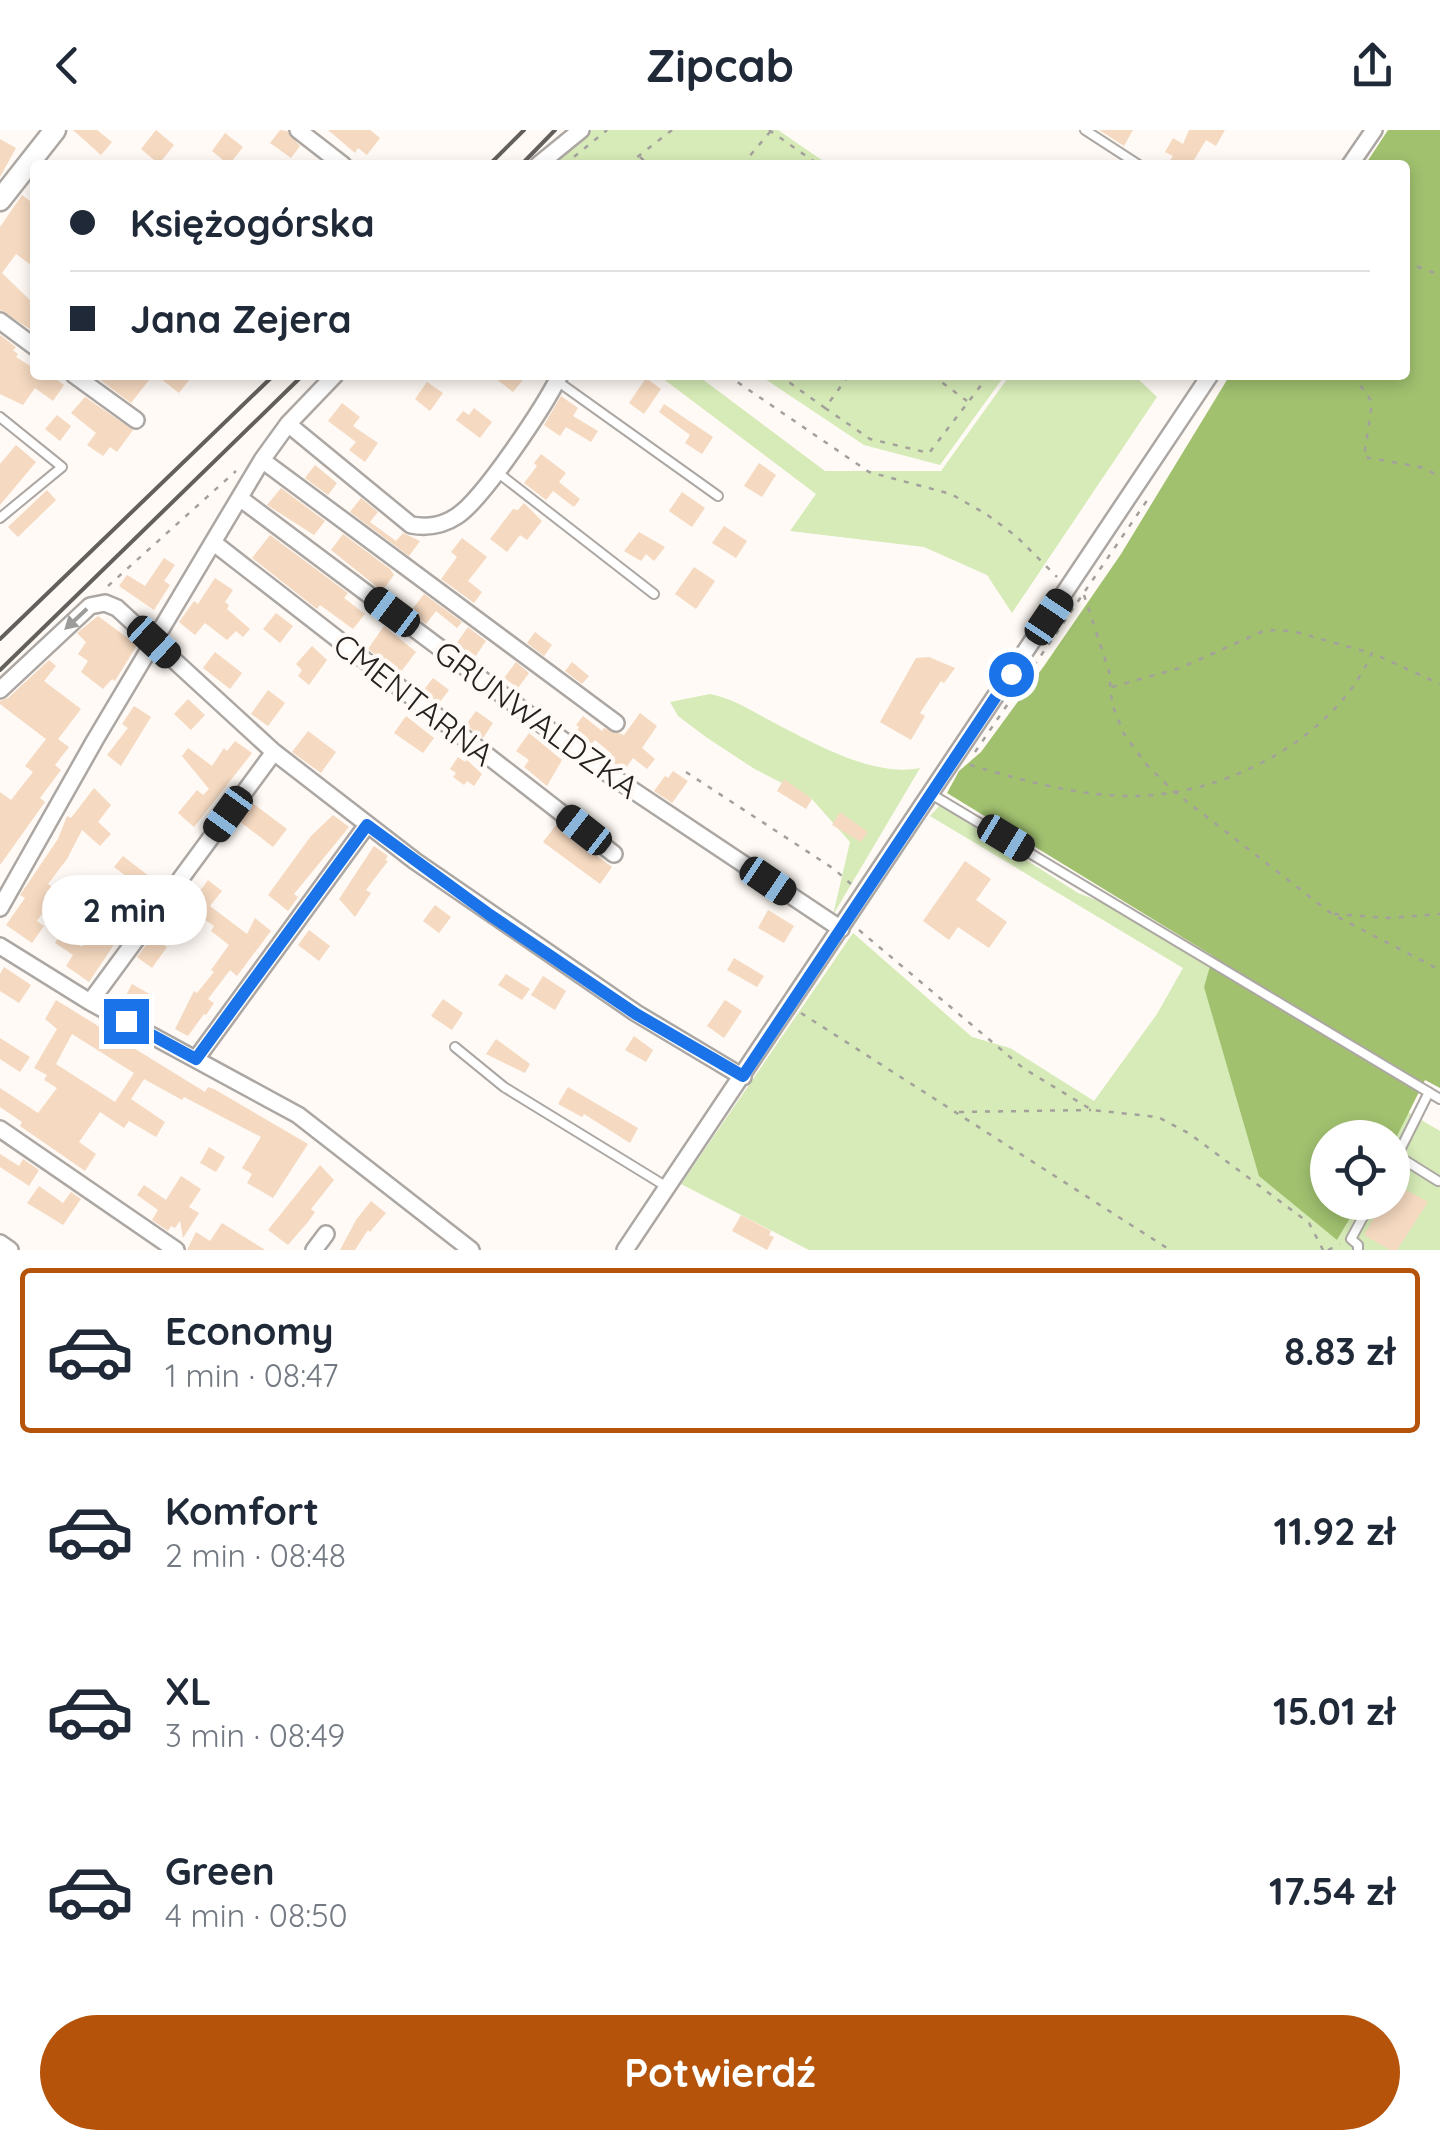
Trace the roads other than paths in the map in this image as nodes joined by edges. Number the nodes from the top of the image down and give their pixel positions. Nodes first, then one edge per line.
1 (55, 130) edge
2 (298, 130) edge
3 (581, 130) edge
4 (1085, 130) edge
5 (1374, 130) edge
6 (31, 160) edge
7 (337, 160) edge
8 (544, 160) edge
9 (1131, 160) edge
10 (1353, 160) edge
11 (30, 162) edge
12 (0, 200) edge
13 (0, 321) edge
14 (30, 343) edge
15 (81, 380) edge
16 (330, 380) edge
17 (557, 380) edge
18 (561, 380) edge
19 (1207, 380) edge
20 (136, 420) dead end
21 (1, 421) edge
22 (288, 424) junction
23 (254, 462) junction
24 (496, 472) junction
25 (718, 496) dead end
26 (242, 499) junction
27 (0, 518) edge
28 (214, 543) junction
29 (654, 594) dead end
30 (154, 642) junction
31 (0, 690) edge
32 (616, 724) dead end
33 (274, 752) junction
34 (931, 794) junction
35 (367, 825) junction
36 (614, 854) dead end
37 (0, 908) edge
38 (844, 925) junction
39 (0, 946) edge
40 (90, 1002) junction
41 (455, 1047) dead end
42 (196, 1059) junction
43 (743, 1076) junction
44 (1429, 1092) junction
45 (1440, 1098) edge
46 (0, 1129) edge
47 (1410, 1131) edge
48 (1410, 1163) edge
49 (1438, 1180) edge
50 (668, 1187) junction
51 (1364, 1220) edge
52 (326, 1234) dead end
53 (0, 1243) edge
54 (1355, 1245) edge
55 (10, 1250) edge
56 (176, 1250) edge
57 (314, 1250) edge
58 (471, 1250) edge
59 (624, 1250) edge
60 (1368, 1250) edge

1 - 6 street
2 - 7 street
3 - 8 street
4 - 9 lane
5 - 10 street
11 - 12 street
13 - 14 street
15 - 20 street
16 - 22 street
17 - 24 street
18 - 25 lane
19 - 34 street
21 - 27 lane
22 - 23 street
22 - 24 street
23 - 26 street
23 - 32 street
24 - 29 lane
26 - 28 street
26 - 38 street, GRUNWALDZKA
28 - 30 street
28 - 36 street, CMENTARNA
30 -> 31 street
30 - 33 street
30 - 37 street
33 - 35 street
33 - 40 street
34 - 38 street
34 - 44 lane
35 - 42 street
35 - 43 street
38 - 43 street
39 - 40 street
40 - 42 street
41 - 50 lane
42 - 58 street
43 - 50 street
44 - 45 lane
44 - 47 lane
46 - 56 street
48 - 49 lane
50 - 59 street
51 - 54 lane
52 - 57 street
53 - 55 street
54 - 60 lane

